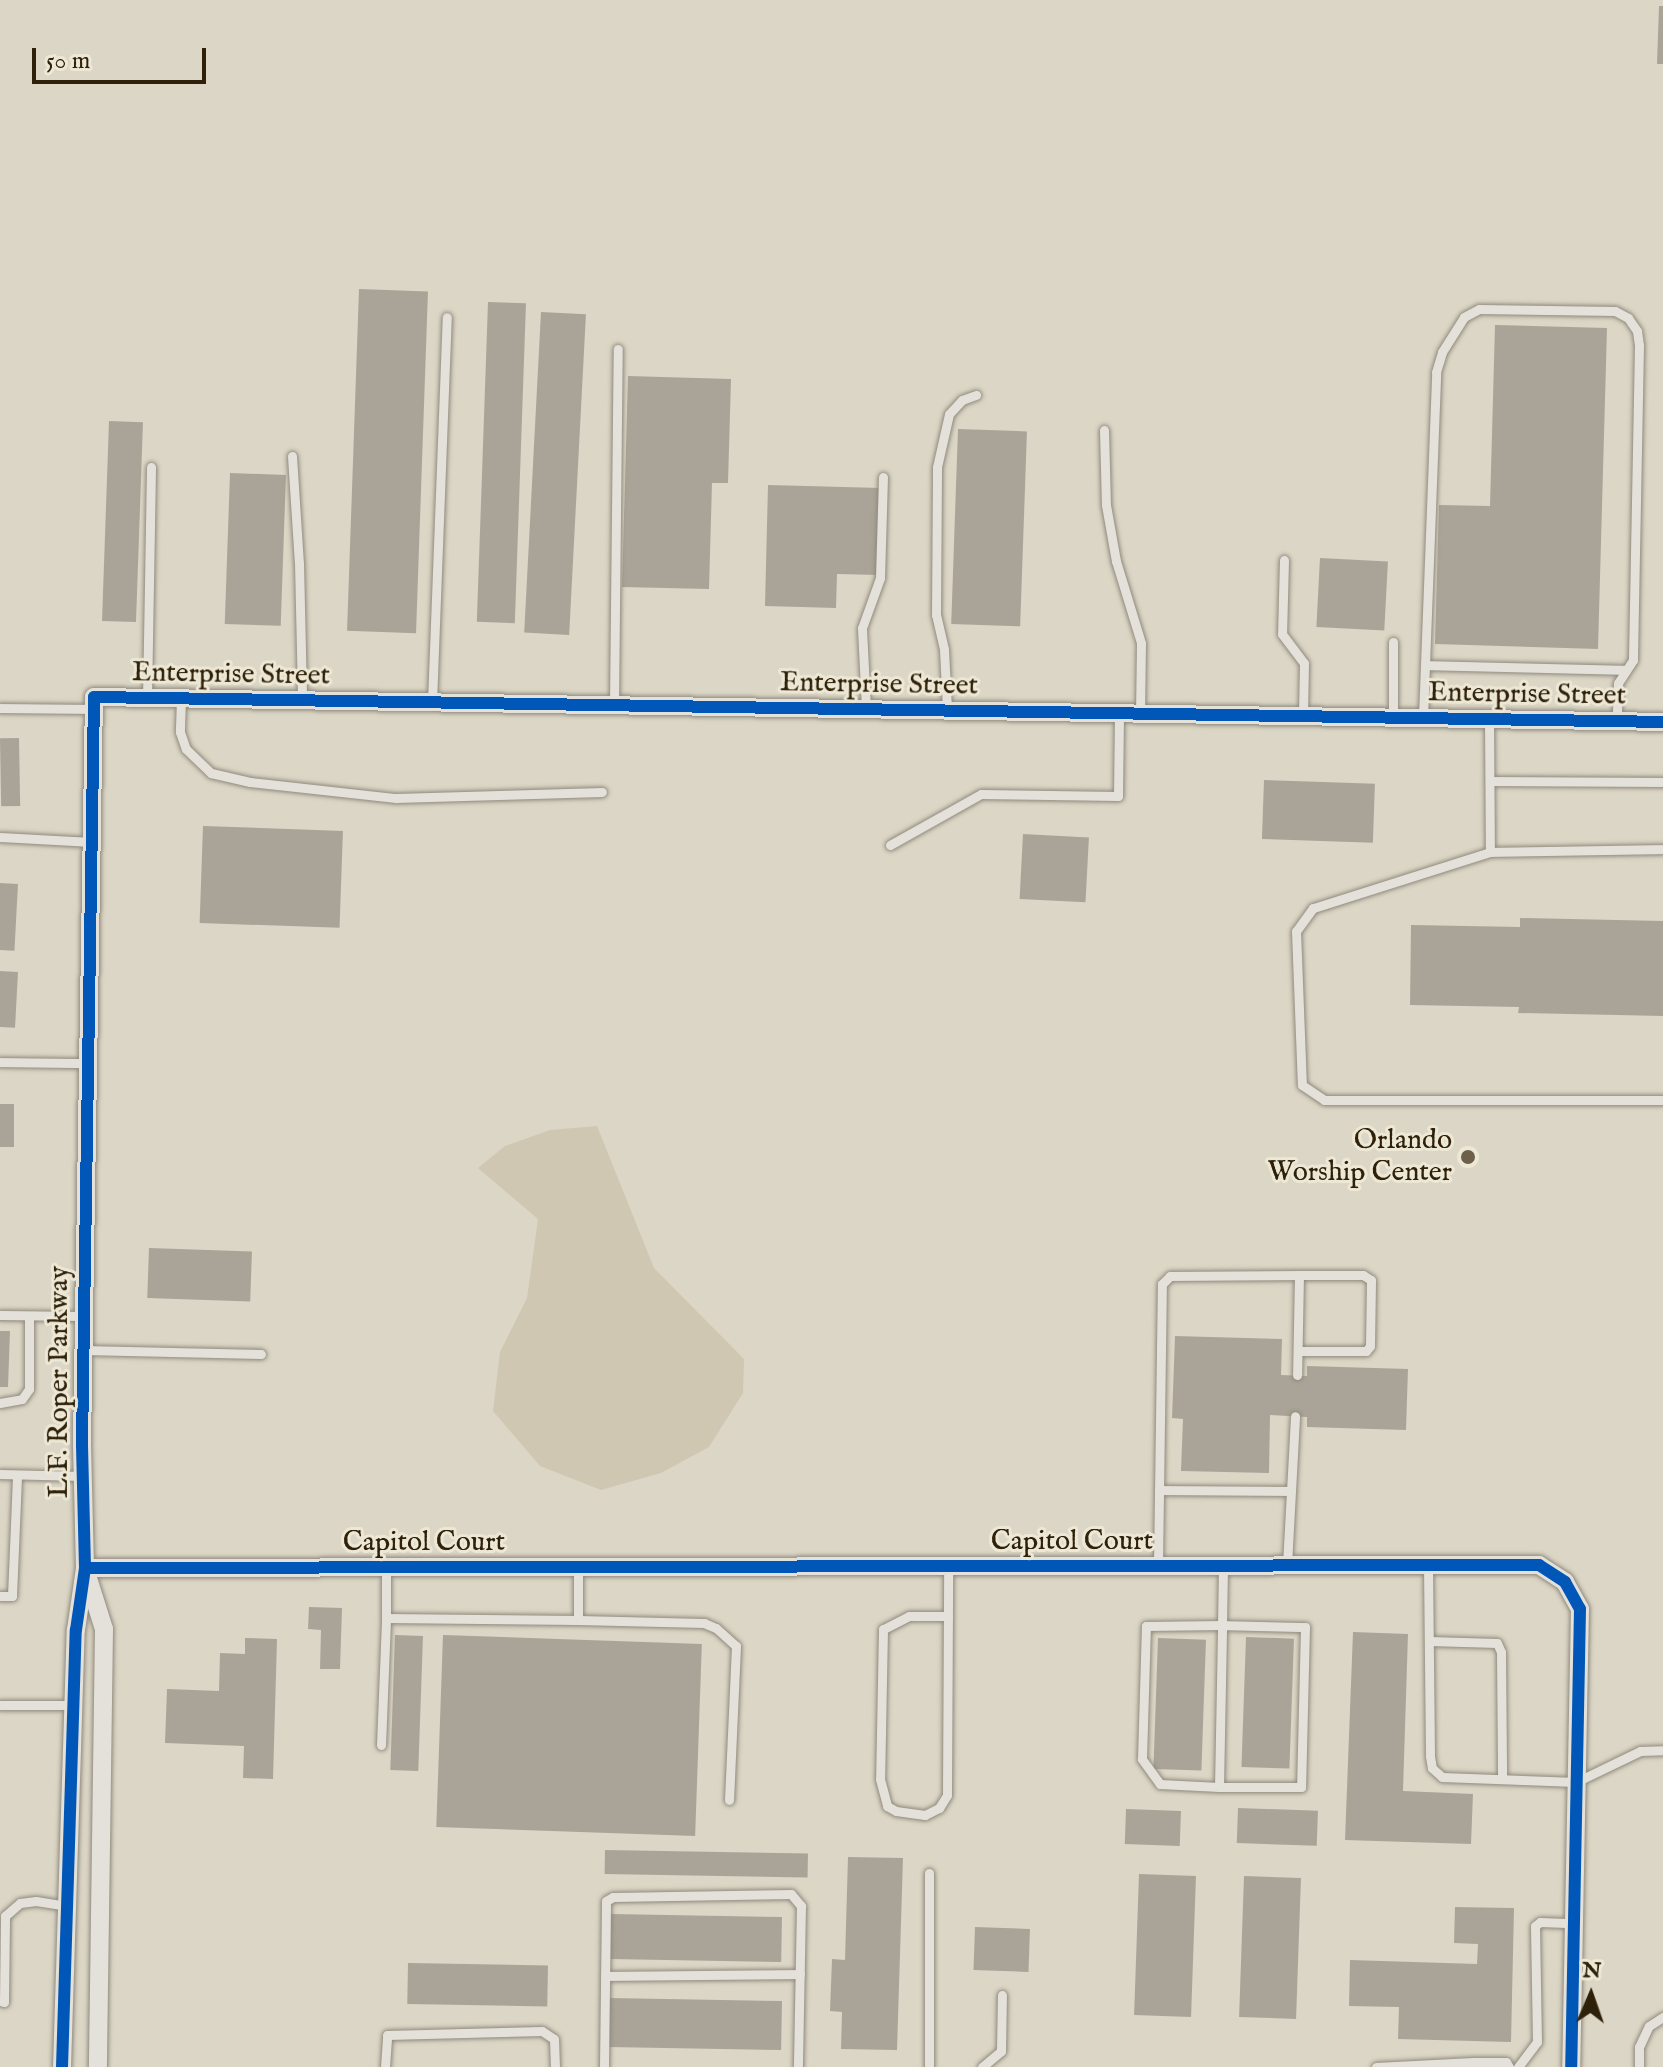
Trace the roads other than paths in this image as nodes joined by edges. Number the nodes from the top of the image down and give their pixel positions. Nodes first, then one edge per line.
1 (447, 317) dead end
2 (618, 349) dead end
3 (976, 395) dead end
4 (1104, 430) dead end
5 (292, 456) dead end
6 (151, 467) dead end
7 (883, 477) dead end
8 (1284, 560) dead end
9 (1393, 642) dead end
10 (1425, 665) junction
11 (1626, 670) junction
12 (147, 698) junction
13 (181, 699) junction
14 (302, 700) junction
15 (432, 702) junction
16 (94, 703) junction
17 (614, 705) junction
18 (0, 708) edge
19 (866, 708) junction
20 (947, 709) junction
21 (1119, 712) junction
22 (1140, 713) junction
23 (1303, 715) junction
24 (1393, 717) junction
25 (1423, 717) junction
26 (1489, 719) junction
27 (1617, 721) junction
28 (1663, 722) edge
29 (1490, 781) junction
30 (1663, 782) edge
31 (602, 792) dead end
32 (0, 837) edge
33 (92, 842) junction
34 (890, 845) dead end
35 (1663, 849) edge
36 (1490, 852) junction
37 (0, 1062) edge
38 (88, 1063) junction
39 (1663, 1100) edge
40 (1299, 1275) junction
41 (0, 1315) edge
42 (29, 1316) junction
43 (84, 1316) junction
44 (83, 1350) junction
45 (1298, 1351) junction
46 (261, 1354) dead end
47 (1297, 1375) dead end
48 (0, 1403) edge
49 (1295, 1416) dead end
50 (0, 1474) edge
51 (17, 1475) junction
52 (83, 1476) junction
53 (1159, 1490) junction
54 (1291, 1491) junction
55 (1158, 1565) junction
56 (1223, 1565) junction
57 (1287, 1565) junction
58 (1428, 1565) junction
59 (948, 1566) junction
60 (386, 1567) junction
61 (578, 1567) junction
62 (85, 1568) junction
63 (0, 1596) edge
64 (948, 1616) junction
65 (386, 1618) junction
66 (578, 1620) junction
67 (1222, 1625) junction
68 (1429, 1641) junction
69 (0, 1705) edge
70 (74, 1705) junction
71 (381, 1745) dead end
72 (1663, 1750) edge
73 (1502, 1779) junction
74 (1576, 1782) junction
75 (1219, 1787) junction
76 (729, 1800) dead end
77 (929, 1873) dead end
78 (67, 1906) junction
79 (1573, 1923) junction
80 (800, 1974) junction
81 (605, 1976) junction
82 (1002, 1995) dead end
83 (0, 2001) edge
84 (1663, 2017) edge
85 (62, 2067) edge
86 (98, 2067) edge
87 (385, 2067) edge
88 (555, 2067) edge
89 (604, 2067) edge
90 (798, 2067) edge
91 (929, 2067) edge
92 (982, 2067) edge
93 (1376, 2067) edge
94 (1509, 2067) edge
95 (1518, 2067) edge
96 (1571, 2067) edge
97 (1639, 2067) edge

1 - 15 lane
2 - 17 lane
3 - 20 lane
4 - 22 lane
5 - 14 lane
6 - 12 lane
7 - 19 lane
8 - 23 lane
9 - 24 lane
10 - 11 lane
10 - 11 lane
10 - 25 lane
11 - 27 lane
12 - 13 street, Enterprise Street
12 - 16 street, Enterprise Street
13 - 14 street, Enterprise Street
13 - 31 lane
14 - 15 street, Enterprise Street
15 - 17 street, Enterprise Street
16 - 18 lane
16 - 33 street, L.F. Roper Parkway
17 - 19 street, Enterprise Street
19 - 20 street, Enterprise Street
20 - 21 street, Enterprise Street
21 - 22 street, Enterprise Street
21 - 34 lane
22 - 23 street, Enterprise Street
23 - 24 street, Enterprise Street
24 - 25 street, Enterprise Street
25 - 26 street, Enterprise Street
26 - 27 street, Enterprise Street
26 - 29 lane
27 - 28 street, Enterprise Street
29 - 30 lane
29 - 36 lane
32 - 33 lane
33 - 38 street, L.F. Roper Parkway
35 - 36 lane
36 - 39 lane
37 - 38 lane
38 - 43 street, L.F. Roper Parkway
40 - 45 lane
40 - 45 lane
40 - 53 lane
41 - 42 lane
42 - 43 lane
42 - 48 lane
43 - 44 street, L.F. Roper Parkway
44 - 46 lane
44 - 52 street, L.F. Roper Parkway
45 - 47 lane
49 - 54 lane
50 - 51 lane
51 - 52 lane
51 - 63 lane
52 - 62 street, L.F. Roper Parkway
53 - 54 lane
53 - 55 lane
54 - 57 lane
55 - 56 street, Capitol Court
55 - 59 street, Capitol Court
56 - 57 street, Capitol Court
56 - 67 lane
57 - 58 street, Capitol Court
58 - 68 lane
58 - 74 street, Capitol Court
59 - 61 street, Capitol Court
59 - 64 lane
60 - 61 street, Capitol Court
60 - 62 street, Capitol Court
60 - 65 lane
61 - 66 lane
62 - 70 street, L.F. Roper Parkway
62 - 86 street, L.F. Roper Parkway
64 - 64 lane
65 - 66 lane
65 - 71 lane
66 - 76 lane
67 - 75 lane
67 - 75 lane
67 - 75 lane
68 - 73 lane
68 - 73 lane
69 - 70 lane
70 - 78 street, L.F. Roper Parkway
72 - 74 lane
73 - 74 lane
74 - 79 street, Capitol Court
77 - 91 lane
78 - 83 lane
78 - 85 street, L.F. Roper Parkway
79 - 95 lane
79 - 96 street, Capitol Court
80 - 81 lane
80 - 81 lane
80 - 90 lane
81 - 89 lane
82 - 92 lane
84 - 97 lane
87 - 88 lane
93 - 94 lane

